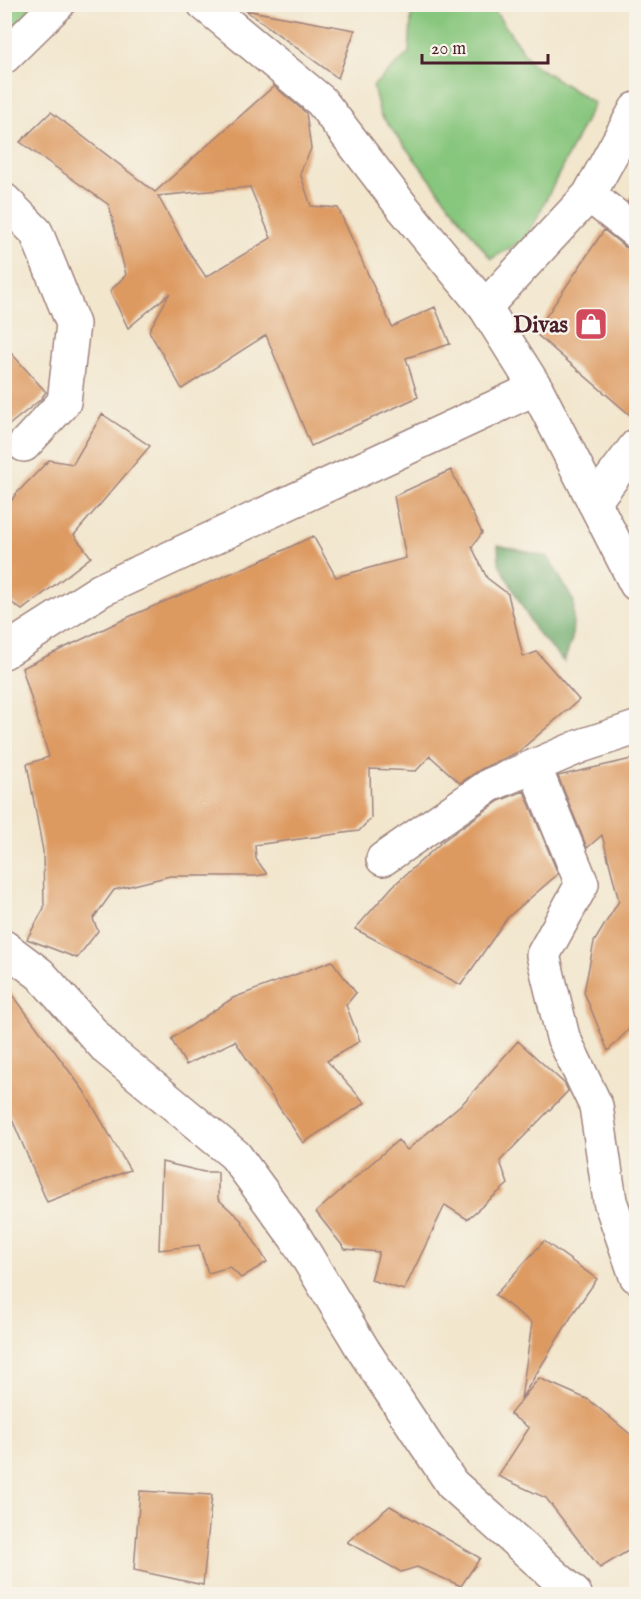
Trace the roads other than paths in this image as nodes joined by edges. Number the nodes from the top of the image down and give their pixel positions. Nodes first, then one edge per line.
1 (58, 4) edge
2 (209, 6) edge
3 (4, 57) edge
4 (636, 109) edge
5 (589, 195) junction
6 (4, 200) edge
7 (636, 232) edge
8 (485, 307) junction
9 (536, 388) junction
10 (24, 445) dead end
11 (636, 446) edge
12 (594, 502) junction
13 (636, 584) edge
14 (4, 652) edge
15 (636, 728) edge
16 (534, 766) junction
17 (383, 859) dead end
18 (4, 947) edge
19 (636, 1276) edge
20 (574, 1594) edge

1 - 3 street
2 - 8 street
4 - 5 street
5 - 7 street
5 - 8 street
6 - 10 street
8 - 9 street
9 - 12 street
9 - 14 street
11 - 12 street
12 - 13 street
15 - 16 street
16 - 17 street
16 - 19 street
18 - 20 street

